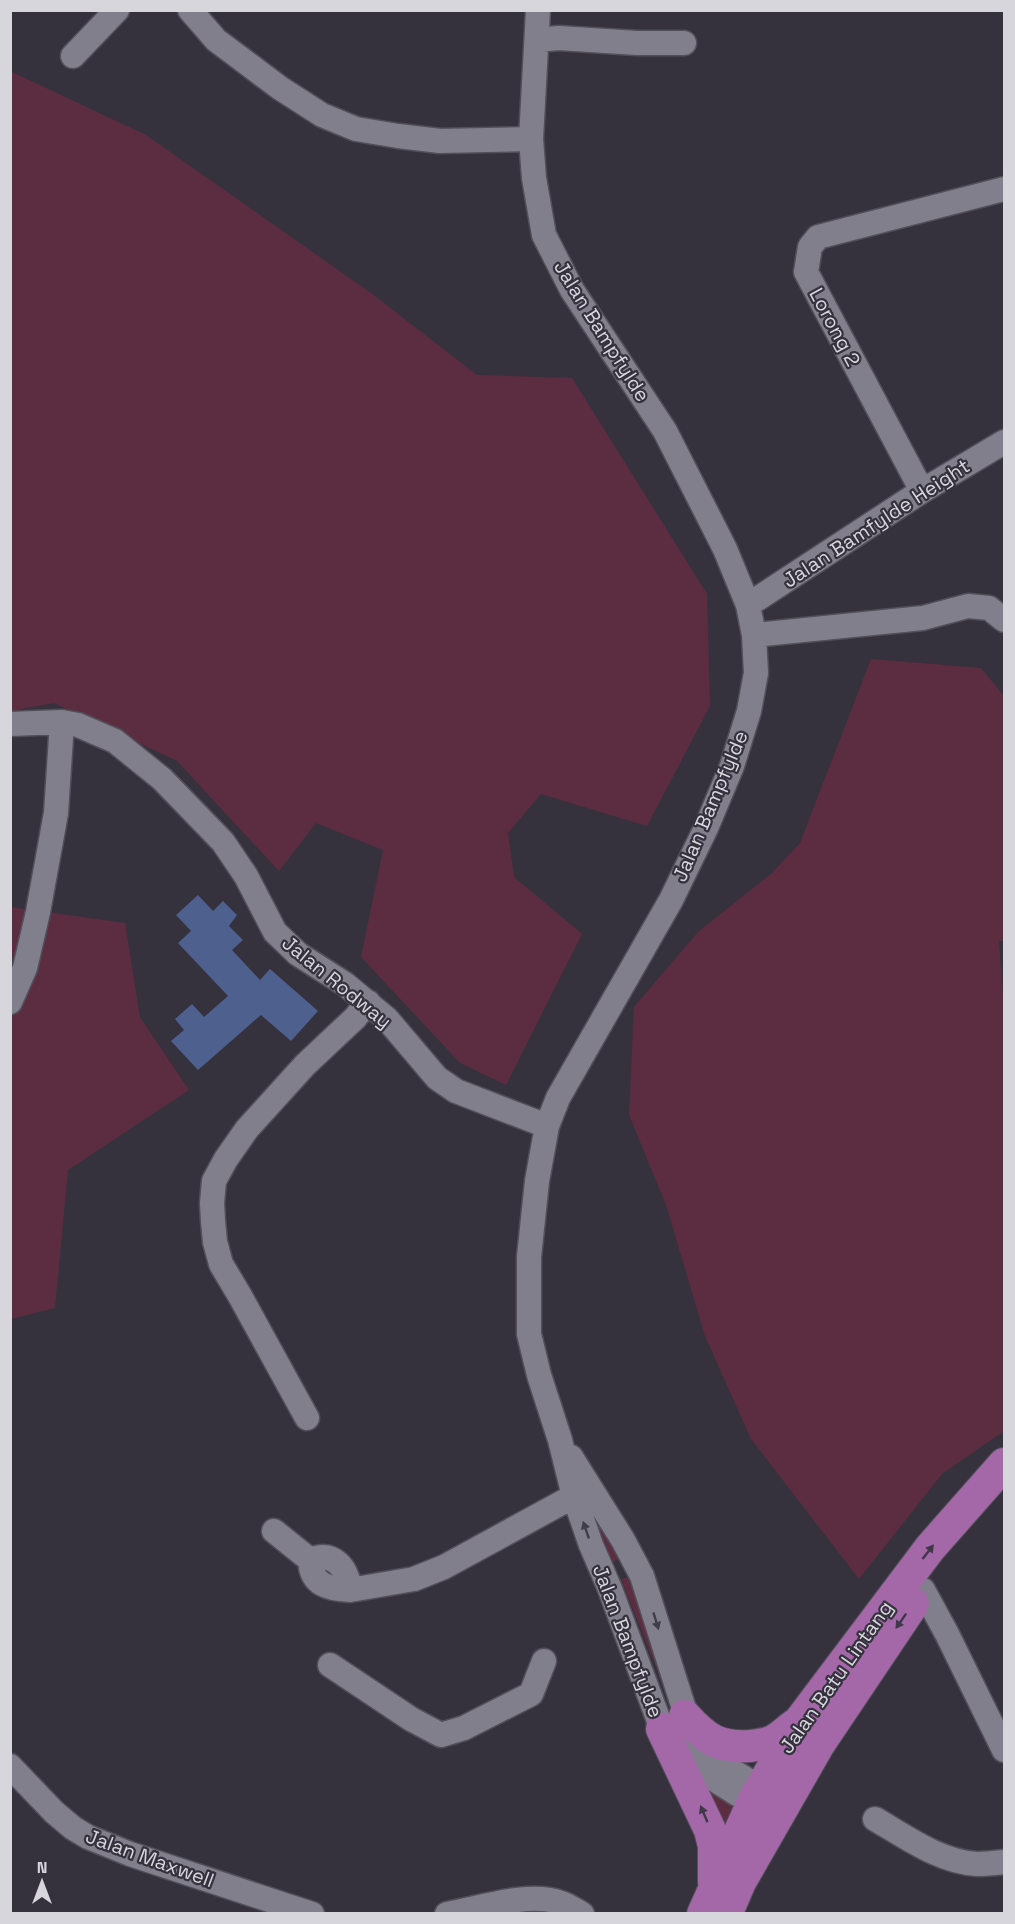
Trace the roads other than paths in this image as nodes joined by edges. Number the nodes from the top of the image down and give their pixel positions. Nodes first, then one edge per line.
1 (117, 10) edge
2 (190, 10) edge
3 (538, 10) edge
4 (537, 40) junction
5 (684, 43) dead end
6 (73, 56) dead end
7 (531, 139) junction
8 (1005, 189) edge
9 (1005, 442) edge
10 (922, 491) junction
11 (748, 605) junction
12 (1005, 620) edge
13 (754, 635) junction
14 (62, 722) junction
15 (10, 724) edge
16 (10, 1002) edge
17 (368, 1002) junction
18 (547, 1126) junction
19 (307, 1418) dead end
20 (560, 1440) junction
21 (1005, 1464) edge
22 (1005, 1495) edge
23 (574, 1496) junction
24 (274, 1531) dead end
25 (642, 1576) junction
26 (610, 1589) junction
27 (923, 1590) junction
28 (544, 1661) dead end
29 (330, 1665) dead end
30 (674, 1722) junction
31 (809, 1733) junction
32 (1005, 1750) edge
33 (10, 1766) edge
34 (761, 1798) junction
35 (875, 1819) dead end
36 (1005, 1862) edge
37 (721, 1900) edge
38 (312, 1914) edge
39 (447, 1914) edge
40 (582, 1914) edge

1 - 6 street
2 - 7 street
3 - 4 street, Jalan Bampfylde
4 - 5 street
4 - 7 street, Jalan Bampfylde
7 - 11 street, Jalan Bampfylde
8 - 10 street, Lorong 2
9 - 10 street, Jalan Bamfylde Height
10 - 11 street, Jalan Bamfylde Height
11 - 13 street, Jalan Bampfylde
12 - 13 street
13 - 18 street, Jalan Bampfylde
14 - 15 street, Jalan Rodway
14 - 16 street
14 - 17 street, Jalan Rodway
17 - 18 street, Jalan Rodway
17 - 19 street
18 - 20 street, Jalan Bampfylde
20 - 23 street, Jalan Bampfylde
20 - 25 street, Jalan Bampfylde
31 -> 21 main road, Jalan Batu Lintang
22 - 27 main road, Jalan Batu Lintang
23 - 24 street
26 -> 23 street, Jalan Bampfylde
25 - 26 street
25 -> 30 street, Jalan Bampfylde
26 - 30 street, Jalan Bampfylde
27 -> 31 main road, Jalan Batu Lintang
27 - 32 street
28 - 29 street
30 - 31 main road
30 - 34 street, Jalan Bampfylde
37 -> 30 main road
31 - 34 main road
31 - 37 main road, Jalan Batu Lintang
33 - 38 street, Jalan Maxwell
34 - 37 main road
35 - 36 street
39 - 40 street

